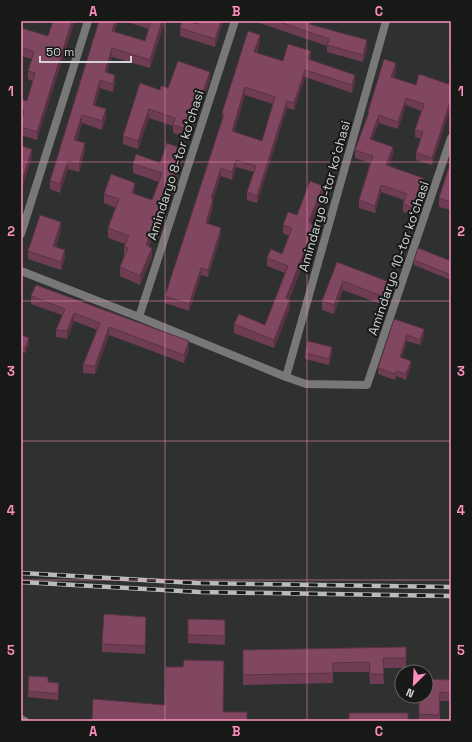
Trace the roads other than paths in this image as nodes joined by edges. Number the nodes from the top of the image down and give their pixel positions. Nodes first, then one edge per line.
1 (88, 21) edge
2 (235, 21) edge
3 (386, 21) edge
4 (451, 138) edge
5 (21, 234) edge
6 (21, 271) edge
7 (139, 316) junction
8 (286, 377) junction
9 (21, 719) edge
10 (25, 721) edge

1 - 5 street
2 - 7 street, Amindaryo 8-tor koʻchasi
3 - 8 street, Amindaryo 9-tor koʻchasi
4 - 8 street, Amindaryo 10-tor koʻchasi
6 - 7 street
7 - 8 street
9 - 10 street

